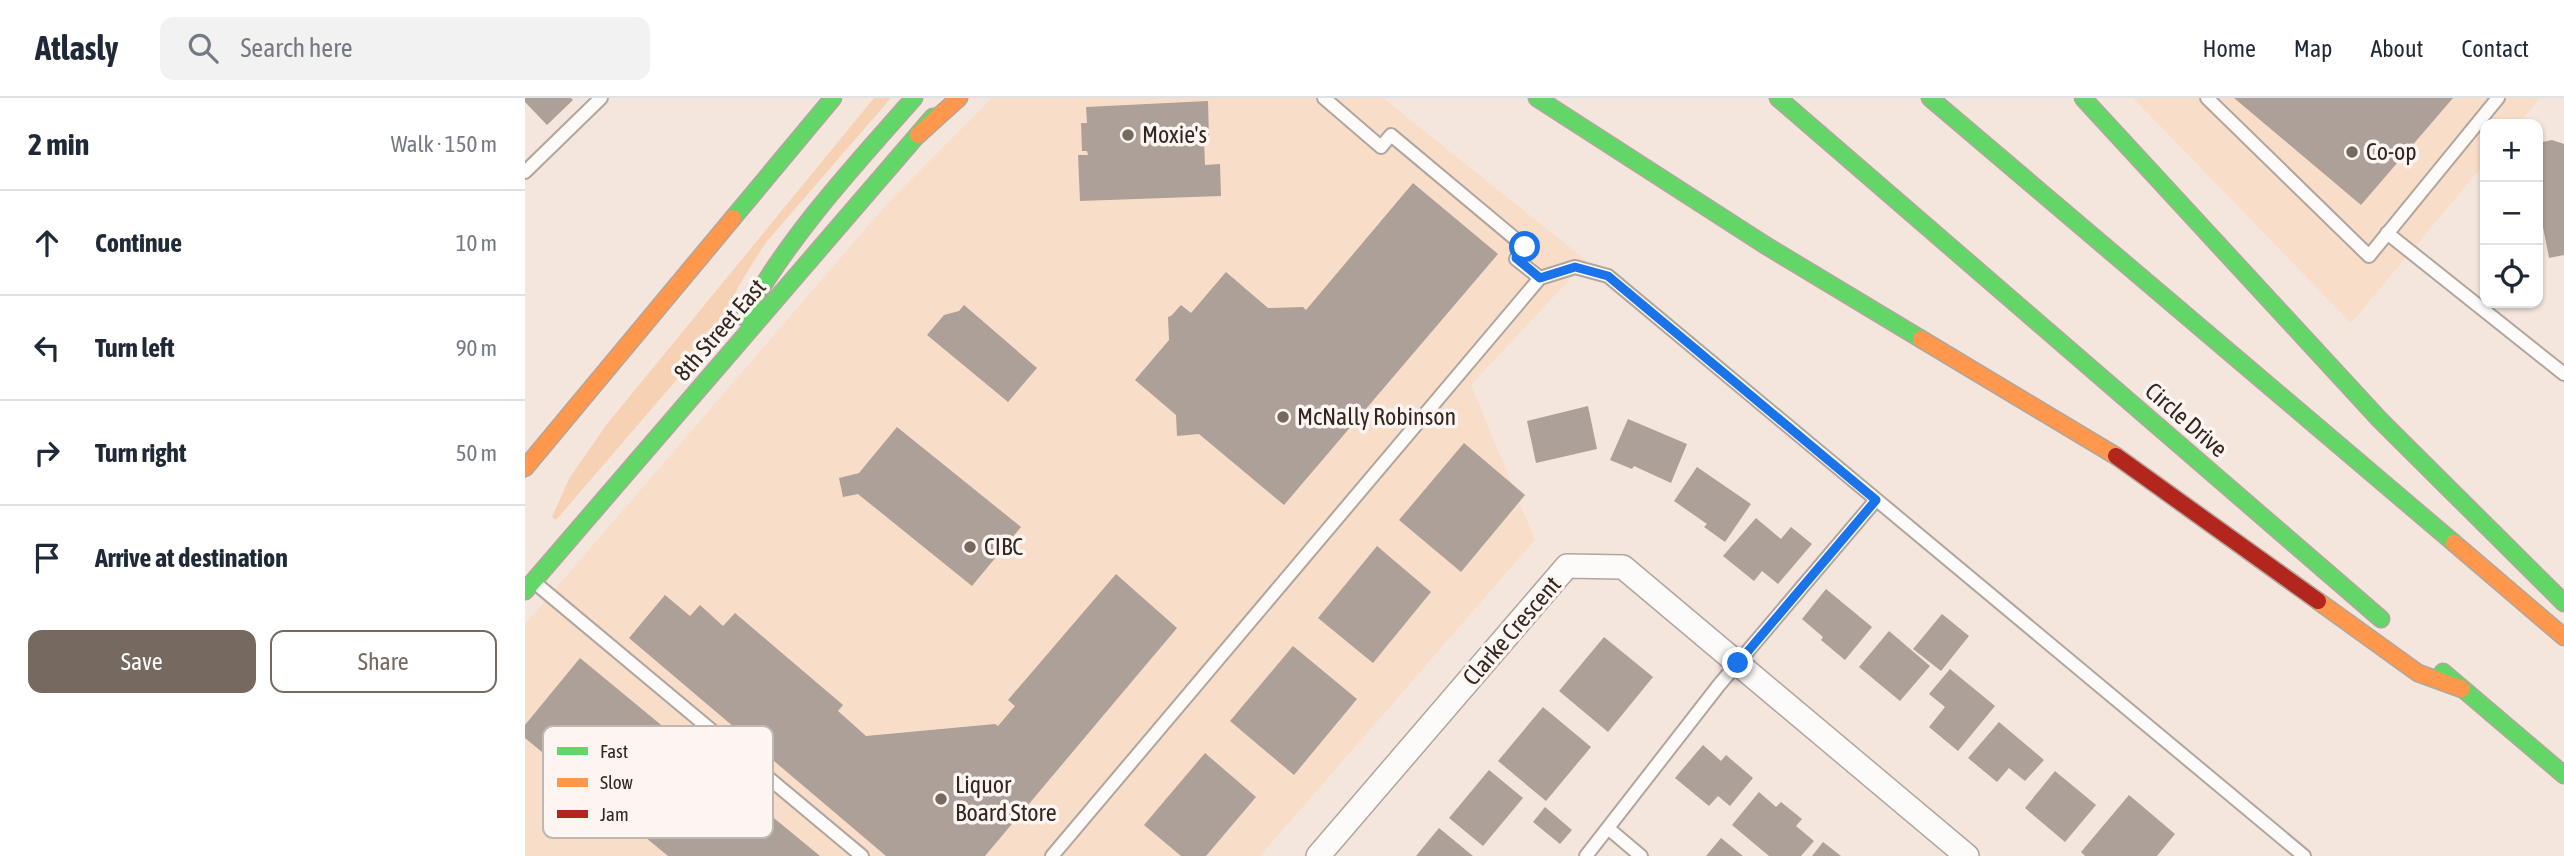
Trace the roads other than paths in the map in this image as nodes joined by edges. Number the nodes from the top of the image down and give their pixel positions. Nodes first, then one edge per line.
1 (601, 98) edge
2 (833, 98) edge
3 (914, 98) edge
4 (950, 98) edge
5 (959, 98) edge
6 (1324, 98) edge
7 (1537, 98) edge
8 (1779, 98) edge
9 (1930, 98) edge
10 (2083, 98) edge
11 (2207, 98) edge
12 (2498, 98) edge
13 (918, 135) junction
14 (525, 172) edge
15 (2387, 233) junction
16 (1540, 278) junction
17 (718, 368) junction
18 (2564, 374) edge
19 (542, 448) junction
20 (525, 468) edge
21 (525, 480) edge
22 (1876, 500) junction
23 (529, 586) edge
24 (2564, 603) edge
25 (2389, 625) dead end
26 (2564, 637) edge
27 (2431, 662) dead end
28 (1738, 663) junction
29 (2462, 689) junction
30 (702, 726) edge
31 (2564, 775) edge
32 (773, 784) edge
33 (1609, 829) junction
34 (862, 856) edge
35 (1052, 856) edge
36 (1318, 856) edge
37 (1586, 856) edge
38 (1641, 856) edge
39 (1967, 856) edge
40 (2304, 856) edge

1 - 14 lane
2 - 19 main road
3 - 17 main road
4 - 13 main road, 8th Street East
5 - 13 main road
6 - 16 lane
7 - 29 main road
8 - 25 main road, Circle Drive
9 - 26 main road
10 - 24 main road
11 - 15 lane
12 - 15 lane
13 - 17 main road, 8th Street East
15 - 18 lane
16 - 22 lane
16 - 35 lane
17 - 23 main road, 8th Street East
19 - 20 main road
19 - 21 main road
22 - 28 lane
22 - 40 lane
23 - 30 lane
27 - 29 main road
28 - 33 lane
28 - 36 street, Clarke Crescent
28 - 39 street, Clarke Crescent
29 - 31 main road
32 - 34 lane
33 - 37 lane
33 - 38 lane

